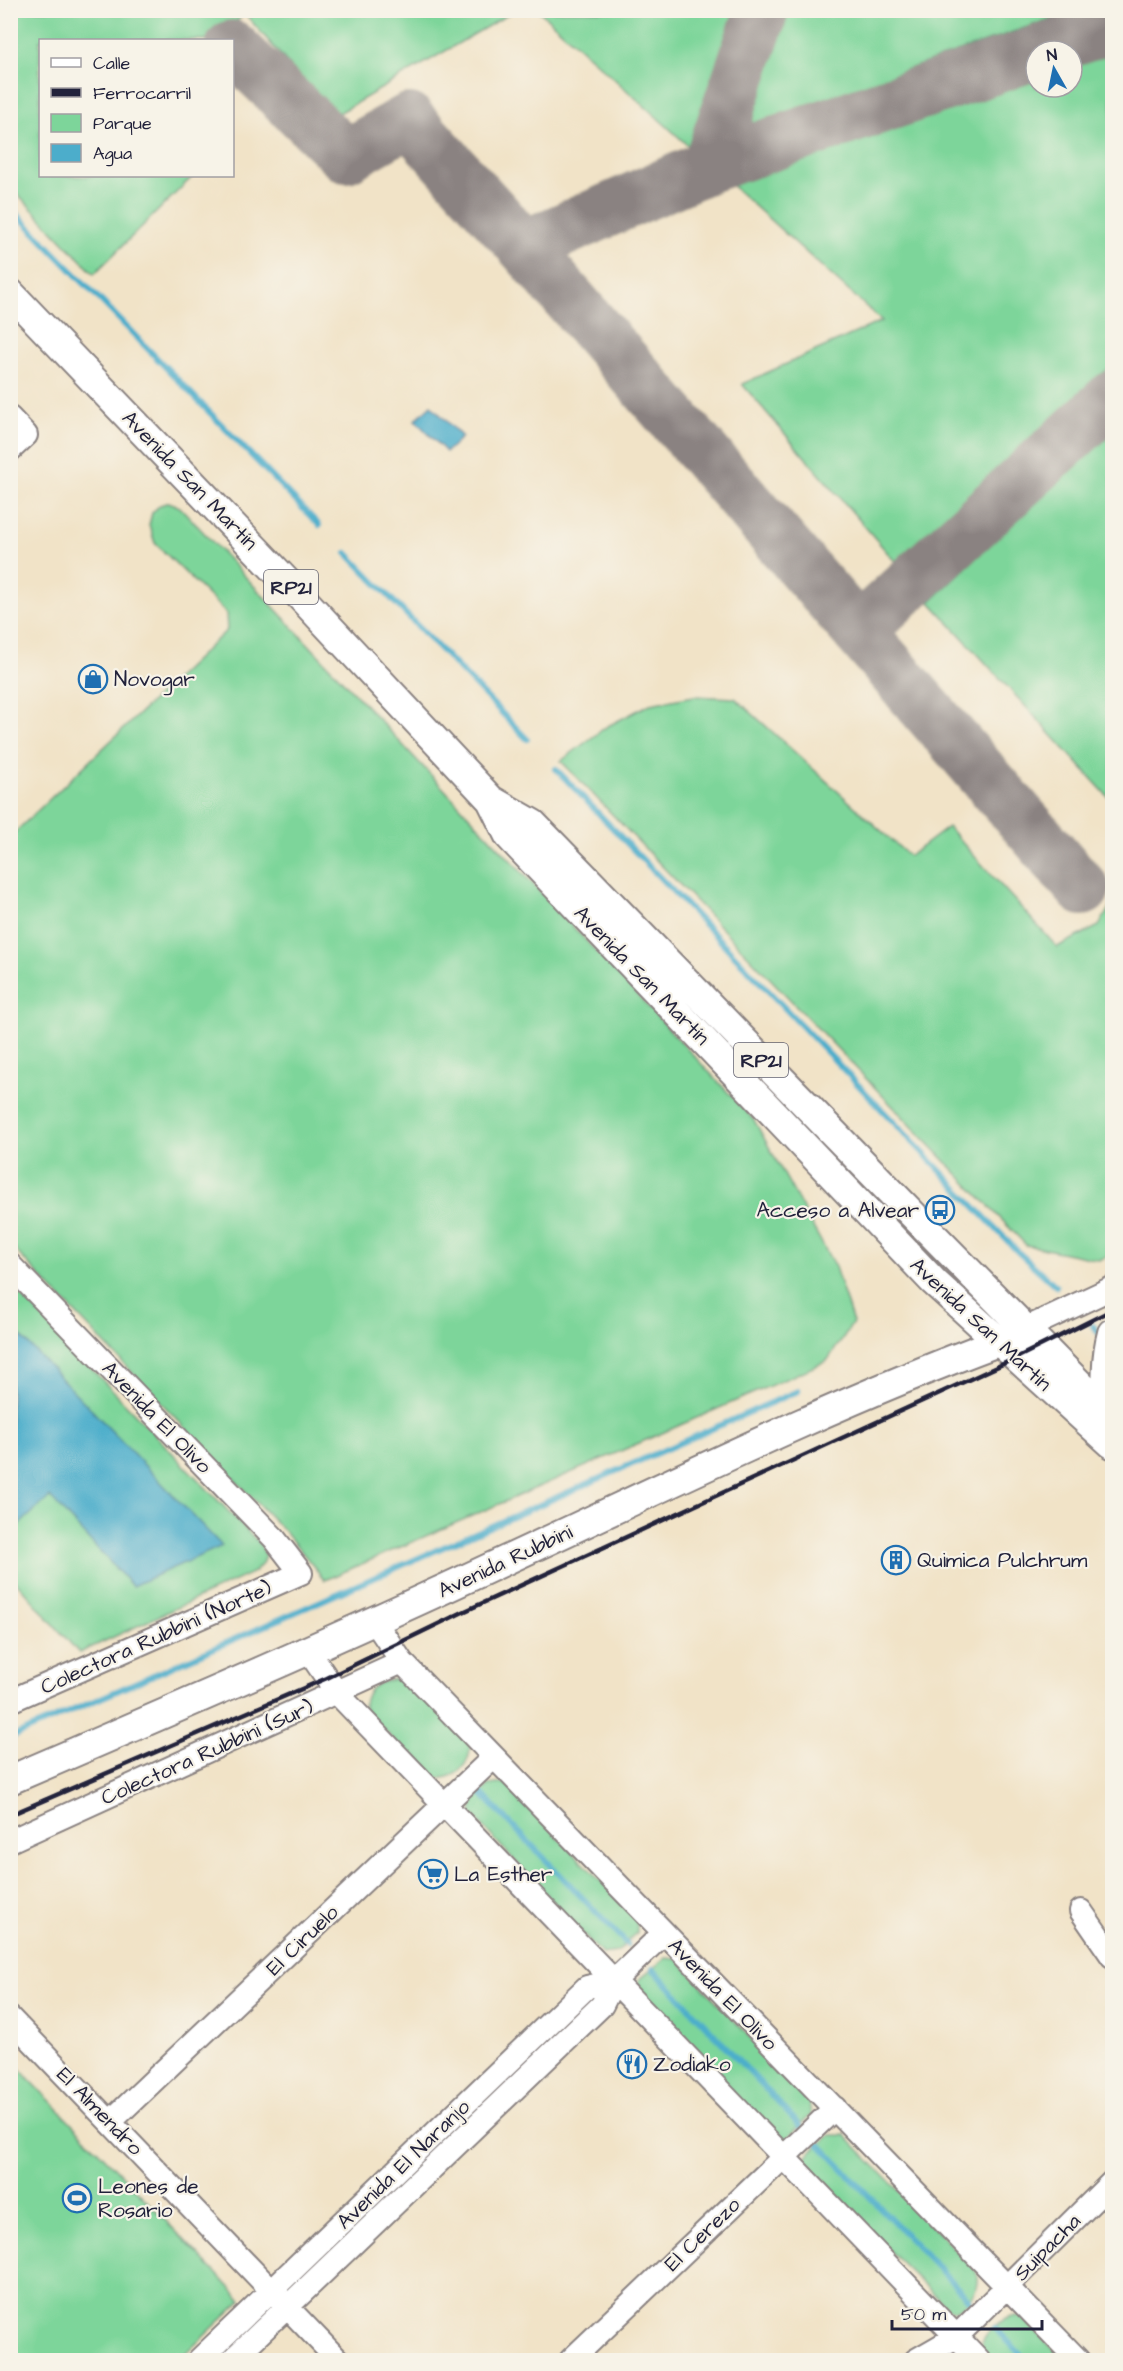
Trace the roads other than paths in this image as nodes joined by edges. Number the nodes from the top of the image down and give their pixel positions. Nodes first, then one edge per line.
1 (10, 293) edge
2 (10, 418) edge
3 (18, 442) edge
4 (491, 800) junction
5 (10, 1265) edge
6 (1113, 1288) edge
7 (1025, 1328) junction
8 (1113, 1333) edge
9 (998, 1342) junction
10 (1110, 1414) edge
11 (1113, 1444) edge
12 (301, 1573) joint
13 (375, 1622) junction
14 (309, 1652) junction
15 (402, 1662) junction
16 (337, 1693) junction
17 (10, 1701) edge
18 (494, 1757) junction
19 (10, 1780) edge
20 (444, 1804) junction
21 (10, 1841) edge
22 (1081, 1911) dead end
23 (664, 1933) junction
24 (1113, 1956) edge
25 (614, 1981) junction
26 (10, 2018) edge
27 (835, 2109) junction
28 (110, 2122) junction
29 (783, 2156) junction
30 (1113, 2182) edge
31 (1006, 2287) junction
32 (272, 2290) junction
33 (287, 2307) junction
34 (956, 2337) junction
35 (199, 2361) edge
36 (232, 2361) edge
37 (338, 2361) edge
38 (571, 2361) edge
39 (916, 2361) edge
40 (945, 2361) edge
41 (979, 2361) edge
42 (1078, 2361) edge

1 - 4 main road, Avenida San Martín / RP21
2 - 3 street
4 - 7 main road, Avenida San Martín / RP21
4 - 9 main road, Avenida San Martín / RP21
5 - 12 street, Avenida El Olivo
6 - 7 street
7 - 9 street
7 - 10 main road, Avenida San Martín / RP21
8 - 10 main road
9 - 11 main road, Avenida San Martín / RP21
9 - 13 main road, Avenida Rubbini
12 - 17 street, Colectora Rubbini (Norte)
13 - 14 main road, Avenida Rubbini
13 - 15 street, Avenida El Olivo
14 - 16 street
14 - 19 main road, Avenida Rubbini
15 - 16 street, Colectora Rubbini (Sur)
15 - 18 street, Avenida El Olivo
16 - 20 street
16 - 21 street, Colectora Rubbini (Sur)
18 - 20 street, El Ciruelo
18 - 23 street, Avenida El Olivo
20 - 25 street
20 - 28 street, El Ciruelo
22 - 24 street
23 - 25 street, Avenida El Naranjo
23 - 27 street, Avenida El Olivo
25 - 29 street
25 - 32 street, Avenida El Naranjo
25 - 33 street, Avenida El Naranjo
26 - 28 street, El Almendro
27 - 29 street, El Cerezo
27 - 31 street, Avenida El Olivo
28 - 32 street, El Almendro
29 - 34 street
29 - 38 street, El Cerezo
30 - 31 street, Suipacha
31 - 34 street, Suipacha
31 - 42 street, Avenida El Olivo
32 - 33 street, El Almendro
32 - 35 street, Avenida El Naranjo
33 - 36 street, Avenida El Naranjo
33 - 37 street, El Almendro
34 - 39 street
34 - 40 street
34 - 41 street

